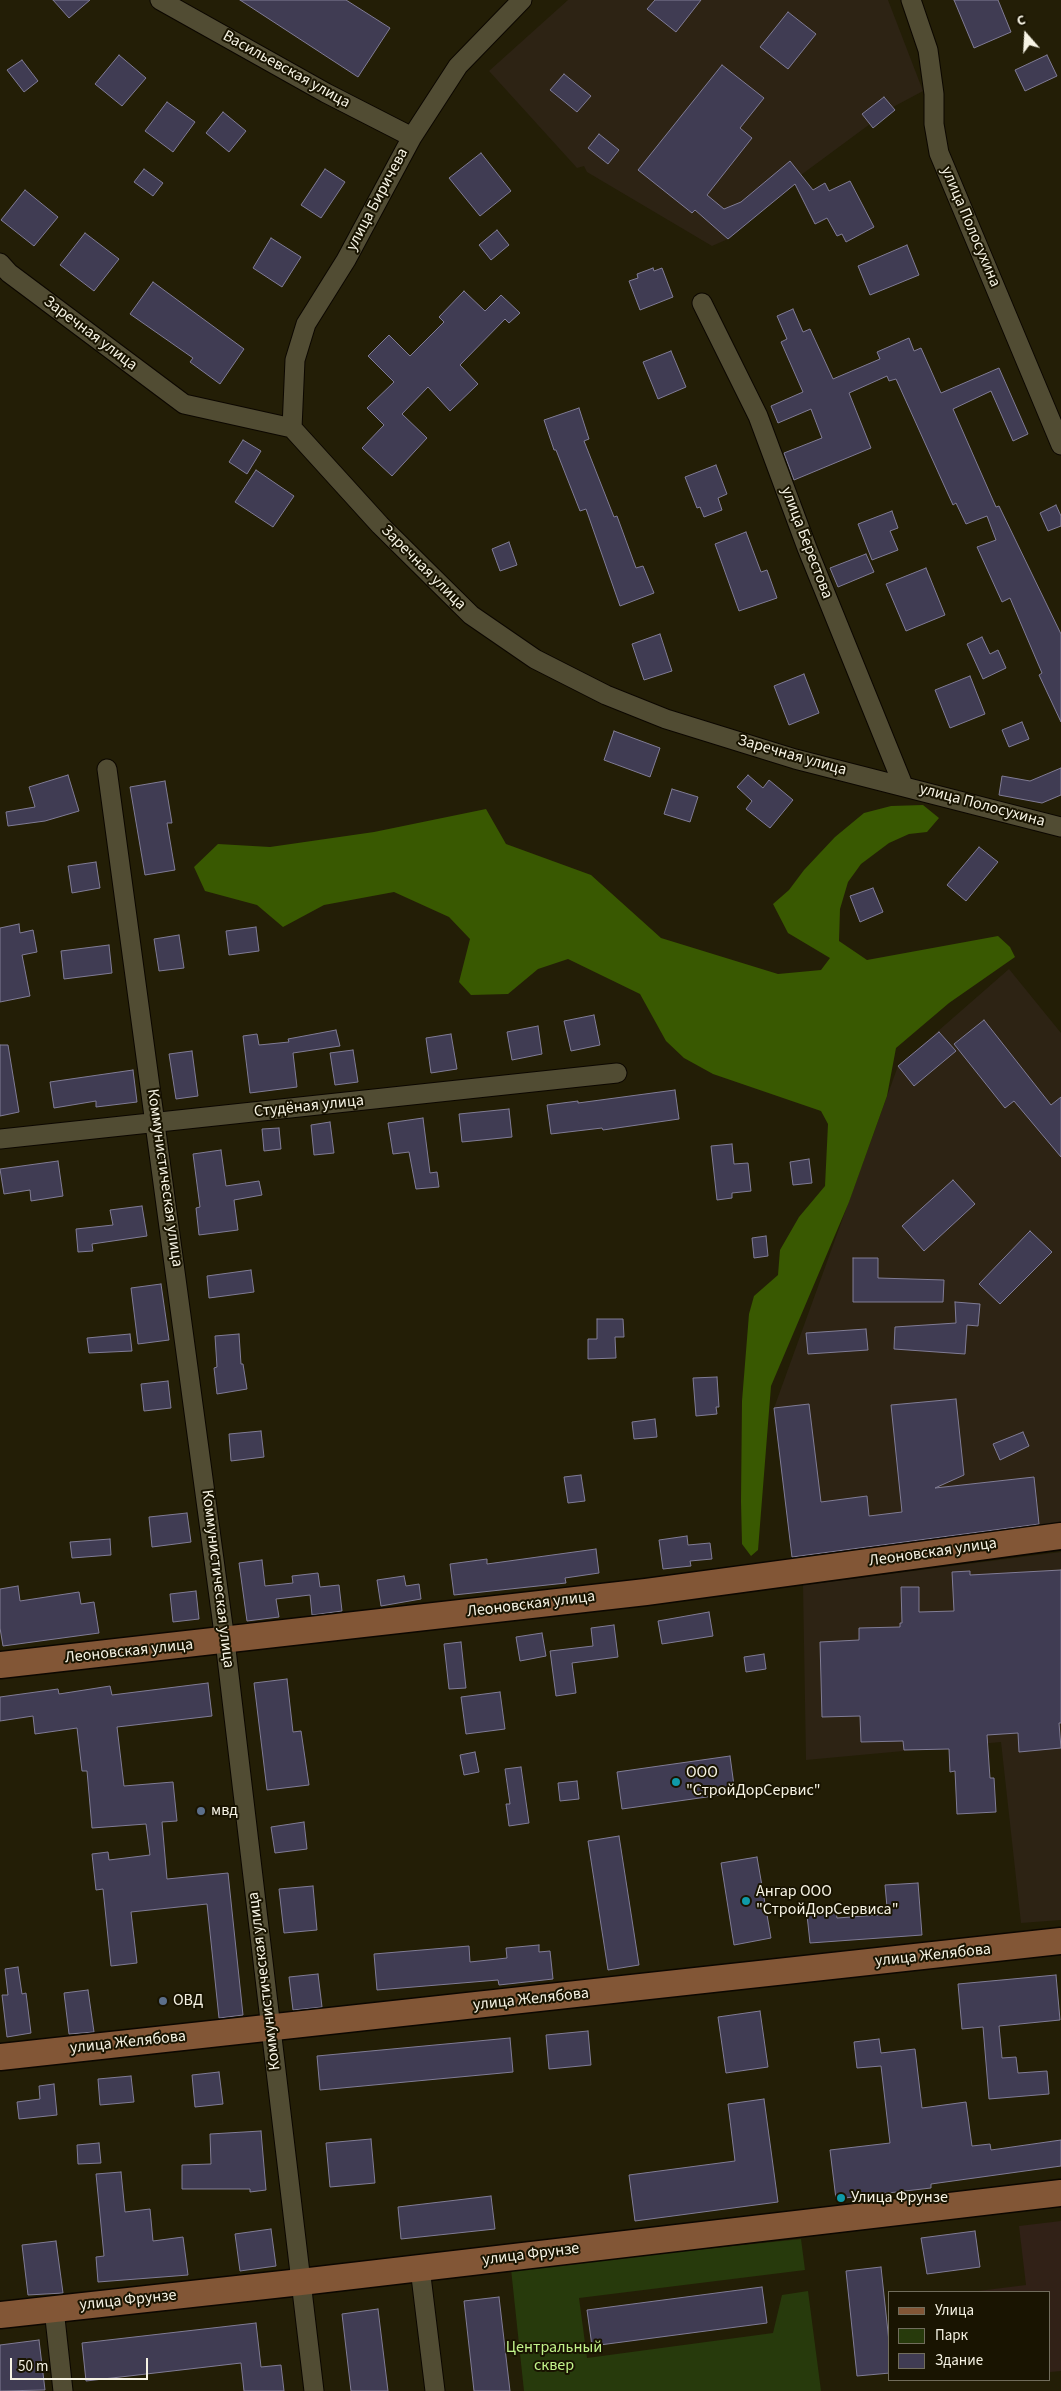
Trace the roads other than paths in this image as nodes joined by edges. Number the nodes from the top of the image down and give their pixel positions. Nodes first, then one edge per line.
1 (160, 0) edge
2 (522, 0) edge
3 (911, 0) edge
4 (412, 137) junction
5 (0, 263) edge
6 (702, 304) dead end
7 (292, 428) junction
8 (1061, 445) edge
9 (107, 769) dead end
10 (903, 785) junction
11 (1061, 827) edge
12 (617, 1073) dead end
13 (156, 1123) junction
14 (0, 1140) edge
15 (1061, 1536) edge
16 (225, 1641) junction
17 (0, 1665) edge
18 (1061, 1941) edge
19 (270, 2028) junction
20 (0, 2057) edge
21 (1061, 2193) edge
22 (420, 2268) junction
23 (301, 2282) junction
24 (54, 2309) junction
25 (0, 2315) edge
26 (63, 2391) edge
27 (314, 2391) edge
28 (435, 2391) edge

1 - 4 street, Васильевская улица
2 - 4 street, улица Биричева
3 - 8 street, улица Полосухина
4 - 7 street, улица Биричева
5 - 7 street, Заречная улица
6 - 10 street, улица Берестова
7 - 10 street, Заречная улица
9 - 13 street, Коммунистическая улица
10 - 11 street, улица Полосухина
12 - 13 street, Студёная улица
13 - 14 street, Студёная улица
13 - 16 street, Коммунистическая улица
15 - 16 street, Леоновская улица
16 - 17 street, Леоновская улица
16 - 19 street, Коммунистическая улица
18 - 19 street, улица Желябова
19 - 20 street, улица Желябова
19 - 23 street, Коммунистическая улица
21 - 22 street, улица Фрунзе
22 - 23 street, улица Фрунзе
22 - 28 street
23 - 24 street, улица Фрунзе
23 - 27 street, Коммунистическая улица
24 - 25 street, улица Фрунзе
24 - 26 street

